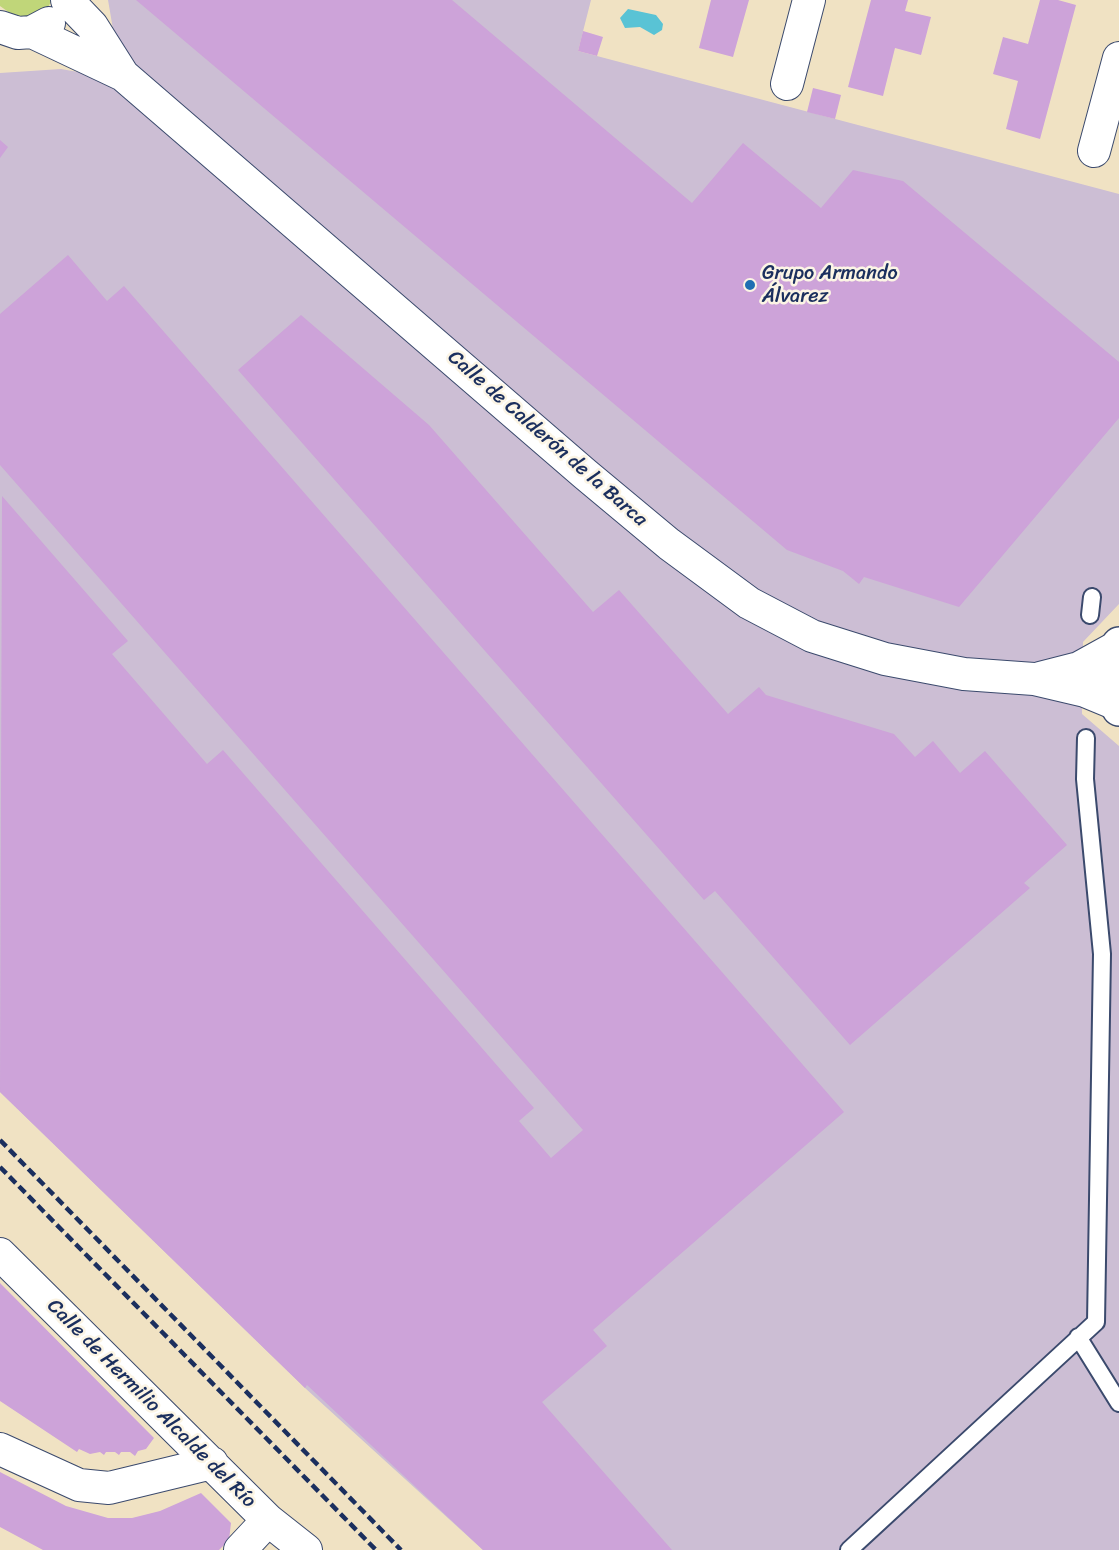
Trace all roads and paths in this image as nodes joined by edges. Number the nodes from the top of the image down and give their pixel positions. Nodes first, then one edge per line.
1 (66, 0) edge
2 (809, 0) edge
3 (13, 33) edge
4 (1119, 58) edge
5 (123, 75) junction
6 (787, 84) dead end
7 (1094, 151) dead end
8 (1092, 597) dead end
9 (1090, 615) dead end
10 (1118, 646) edge
11 (1034, 679) junction
12 (1117, 706) edge
13 (1086, 738) dead end
14 (0, 1254) edge
15 (1078, 1337) junction
16 (1119, 1403) edge
17 (0, 1449) edge
18 (212, 1463) junction
19 (268, 1520) junction
20 (240, 1550) edge
21 (306, 1550) edge
22 (849, 1550) edge

1 - 3 street
1 - 5 street, Calle de Calderón de la Barca
2 - 6 street
3 - 5 street, Calle de Calderón de la Barca
4 - 7 street
5 - 11 street, Calle de Calderón de la Barca
8 - 9 lane
10 - 11 street, Calle de Calderón de la Barca
10 - 12 main road
11 - 12 street, Calle de Calderón de la Barca
13 - 15 lane
14 - 18 street, Calle de Hermilio Alcalde del Río
15 - 16 lane
15 - 22 lane
17 - 18 street
18 - 19 street, Calle de Hermilio Alcalde del Río
19 - 20 street
19 - 21 street, Calle de Hermilio Alcalde del Río

